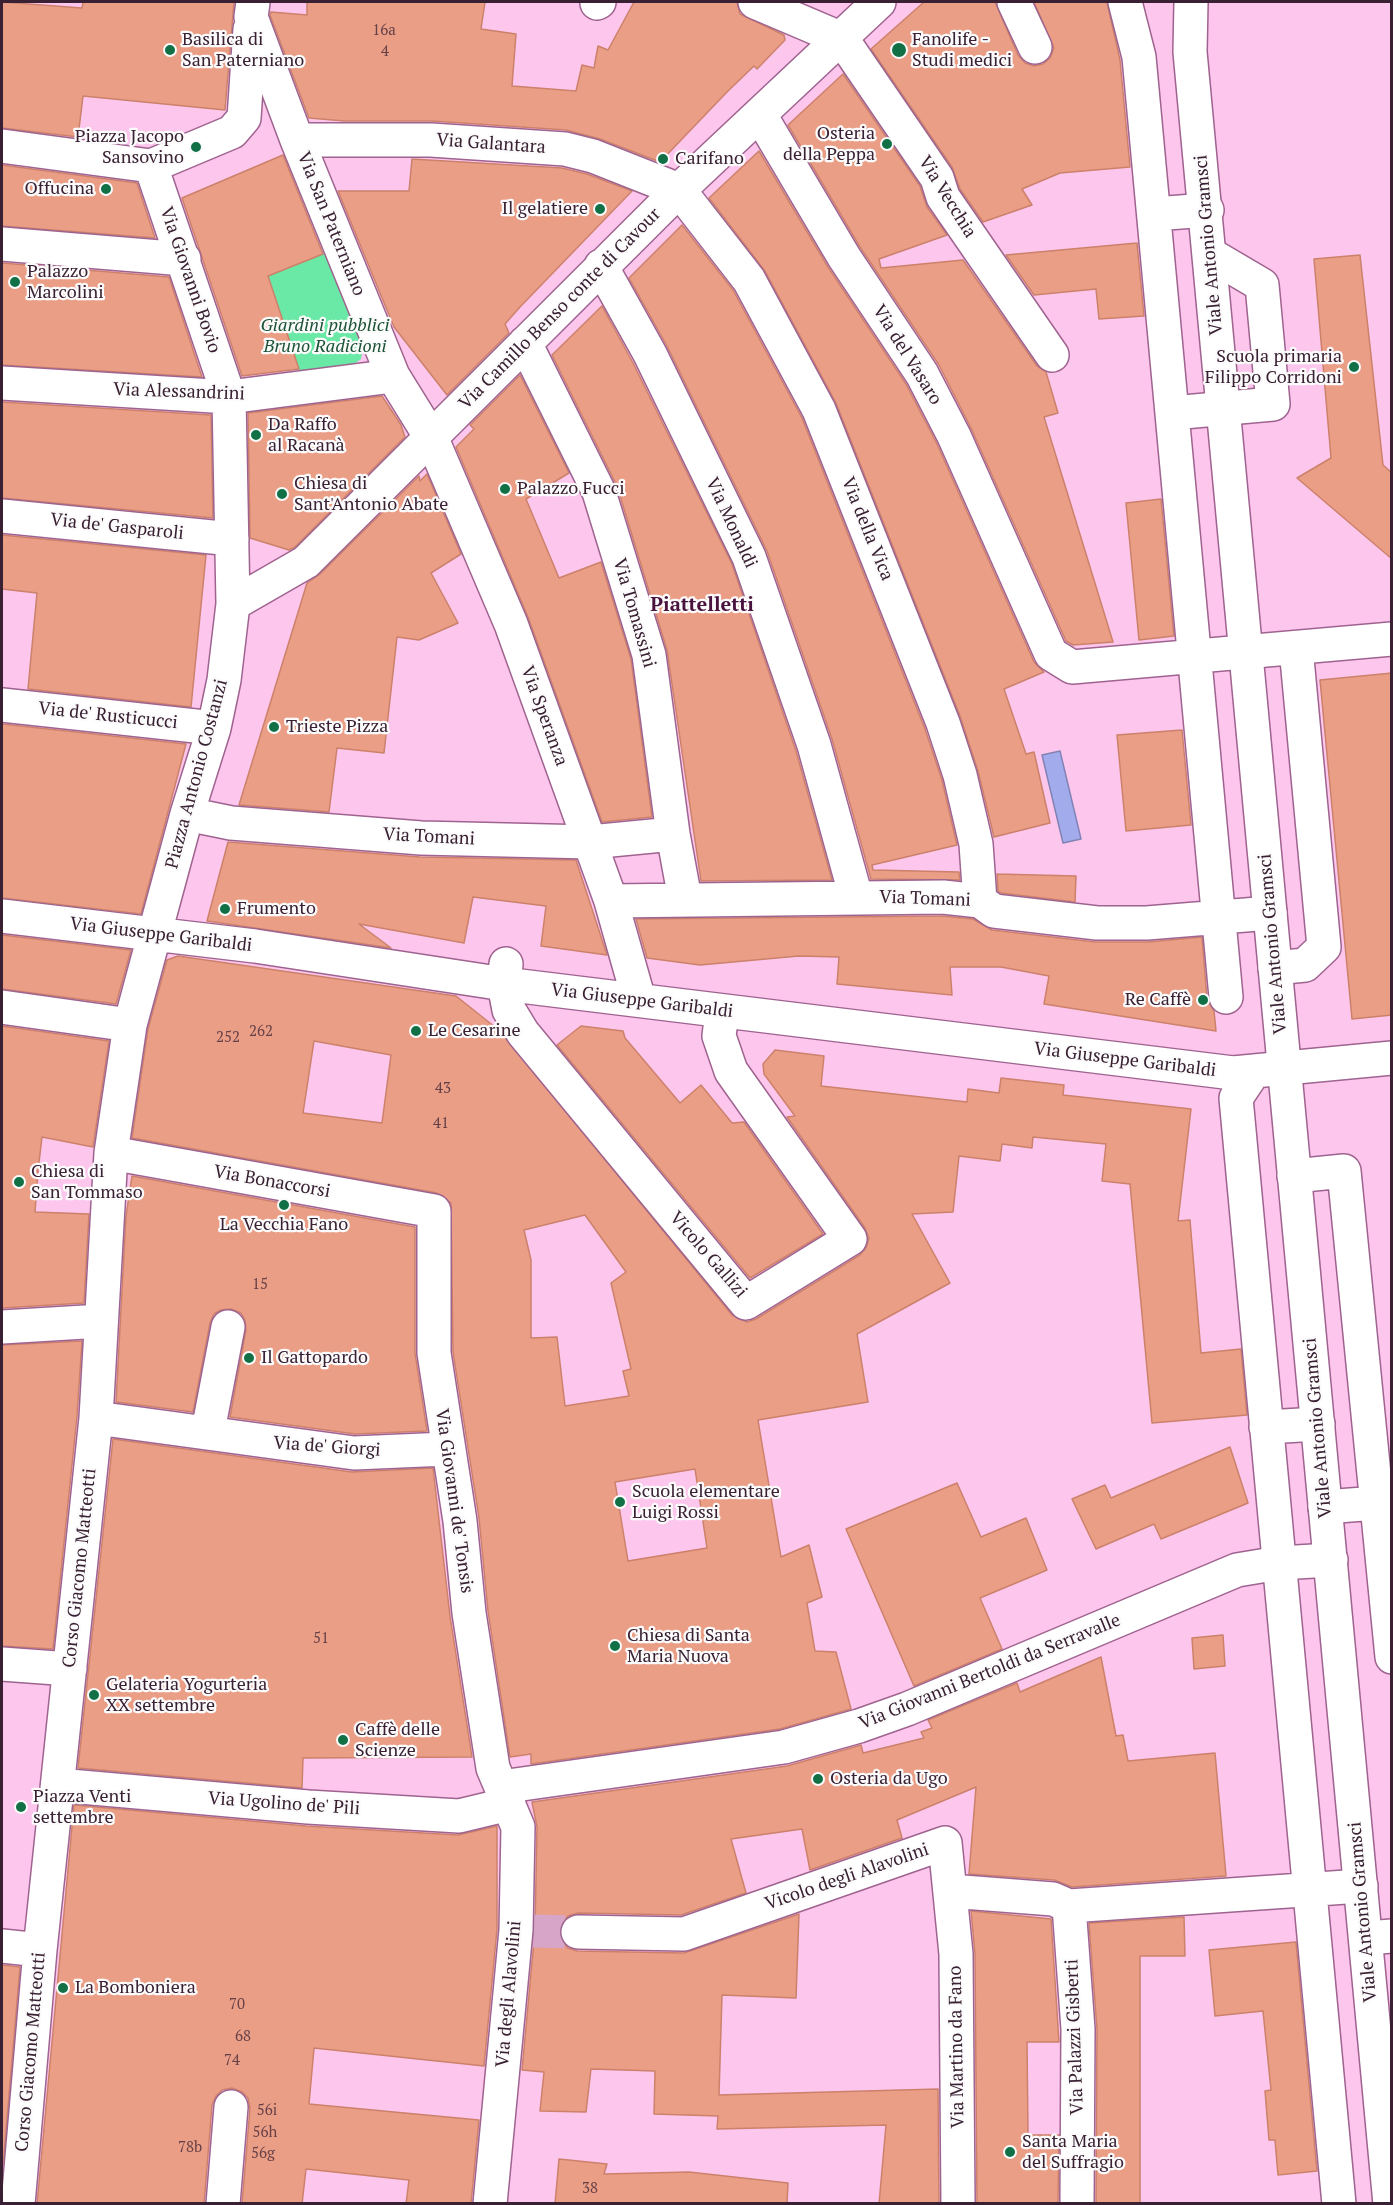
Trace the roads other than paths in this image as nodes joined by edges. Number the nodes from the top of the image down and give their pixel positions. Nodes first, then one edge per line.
1 (755, 2) edge
2 (879, 2) edge
3 (1014, 2) edge
4 (1125, 2) edge
5 (1172, 2) edge
6 (1191, 2) edge
7 (252, 9) edge
8 (842, 39) junction
9 (1035, 47) dead end
10 (1190, 52) junction
11 (760, 115) junction
12 (297, 140) junction
13 (2, 146) edge
14 (151, 166) junction
15 (679, 190) junction
16 (1207, 210) junction
17 (1154, 214) junction
18 (2, 244) edge
19 (1211, 255) junction
20 (184, 259) junction
21 (601, 266) junction
22 (525, 343) junction
23 (1052, 355) dead end
24 (393, 376) junction
25 (2, 383) edge
26 (229, 397) junction
27 (1224, 408) junction
28 (1172, 413) junction
29 (432, 439) junction
30 (2, 516) edge
31 (232, 539) junction
32 (233, 604) junction
33 (1392, 639) edge
34 (1296, 648) junction
35 (1246, 652) junction
36 (1195, 657) junction
37 (2, 705) edge
38 (214, 728) junction
39 (187, 814) junction
40 (673, 834) junction
41 (590, 842) junction
42 (856, 897) junction
43 (685, 899) junction
44 (611, 901) junction
45 (980, 901) junction
46 (1270, 913) junction
47 (2, 916) edge
48 (1219, 917) junction
49 (152, 935) junction
50 (1275, 968) junction
51 (505, 974) junction
52 (1226, 996) dead end
53 (639, 1000) junction
54 (2, 1006) edge
55 (722, 1011) junction
56 (130, 1025) junction
57 (1392, 1058) edge
58 (1269, 1069) junction
59 (111, 1153) junction
60 (1294, 1176) junction
61 (434, 1211) joint
62 (101, 1321) junction
63 (2, 1327) edge
64 (228, 1327) dead end
65 (96, 1418) junction
66 (1318, 1424) junction
67 (1266, 1427) junction
68 (208, 1431) junction
69 (447, 1449) junction
70 (1376, 1503) junction
71 (1325, 1508) junction
72 (1330, 1560) junction
73 (1279, 1563) junction
74 (1392, 1657) edge
75 (2, 1664) edge
76 (70, 1669) junction
77 (58, 1785) junction
78 (505, 1795) junction
79 (1361, 1886) junction
80 (1309, 1889) junction
81 (950, 1891) junction
82 (1069, 1906) junction
83 (578, 1932) tunnel mouth
84 (1379, 1937) edge
85 (2, 1946) edge
86 (40, 1950) junction
87 (1384, 2047) edge
88 (231, 2107) dead end
89 (11, 2160) edge
90 (18, 2204) edge
91 (223, 2204) edge
92 (490, 2204) edge
93 (958, 2204) edge
94 (1077, 2204) edge
95 (1338, 2204) edge
96 (1390, 2204) edge

1 - 8 street
2 - 8 street, Via Camillo Benso conte di Cavour
3 - 9 street
4 - 17 street
5 - 10 street, Viale Antonio Gramsci
6 - 10 street, Viale Antonio Gramsci
7 - 12 street, Via San Paterniano
7 - 14 street
8 - 11 street, Via Camillo Benso conte di Cavour
8 - 23 street, Via Vecchia
10 - 16 street, Viale Antonio Gramsci
11 - 15 street, Via Camillo Benso conte di Cavour
11 - 36 street, Via del Vasaro
12 - 15 street, Via Galantara
12 - 24 street, Via San Paterniano
13 - 14 street
14 - 20 street, Via Giovanni Bovio
15 - 21 street, Via Camillo Benso conte di Cavour
15 - 45 street, Via della Vica
16 - 17 street
16 - 19 street, Viale Antonio Gramsci
17 - 28 street
18 - 20 street
19 - 27 street, Viale Antonio Gramsci
19 - 27 street
20 - 26 street, Via Giovanni Bovio
21 - 22 street, Via Camillo Benso conte di Cavour
21 - 42 street, Via Monaldi
22 - 29 street, Via Camillo Benso conte di Cavour
22 - 40 street, Via Tomassini
24 - 26 street, Via Alessandrini
24 - 29 street, Via San Paterniano
25 - 26 street, Via Alessandrini
26 - 31 street, Via Giovanni Bovio
27 - 28 street
27 - 35 street, Viale Antonio Gramsci
28 - 36 street
29 - 32 street, Via Camillo Benso conte di Cavour
29 - 41 street, Via Speranza
30 - 31 street, Via de' Gasparoli
31 - 32 street, Piazza Antonio Costanzi
32 - 38 street, Piazza Antonio Costanzi
33 - 34 street
34 - 35 street
34 - 50 street
35 - 36 street
35 - 46 street, Viale Antonio Gramsci
36 - 48 street
37 - 38 street, Via de' Rusticucci
38 - 39 street, Piazza Antonio Costanzi
39 - 41 street, Via Tomani
39 - 49 street, Piazza Antonio Costanzi
40 - 41 street, Via Tomani
40 - 43 street, Via Tomassini
41 - 44 street, Via Speranza
42 - 43 street, Via Tomani
42 - 45 street, Via Tomani
43 - 44 street, Via Tomani
44 - 53 street, Via Speranza
45 - 48 street, Via Tomani
46 - 48 street, Via Tomani
46 - 50 street, Viale Antonio Gramsci
47 - 49 street, Via Giuseppe Garibaldi
48 - 52 street
49 - 51 street, Via Giuseppe Garibaldi
49 - 56 street, Corso Giacomo Matteotti
50 - 58 street, Viale Antonio Gramsci
51 - 53 street, Via Giuseppe Garibaldi
51 - 55 street, Vicolo Gallizi
53 - 55 street, Via Giuseppe Garibaldi
54 - 56 street
55 - 58 street, Via Giuseppe Garibaldi
56 - 59 street, Corso Giacomo Matteotti
57 - 58 street, Via Giuseppe Garibaldi
58 - 60 street, Viale Antonio Gramsci
58 - 67 street
59 - 61 street, Via Bonaccorsi
59 - 62 street, Corso Giacomo Matteotti
60 - 66 street, Viale Antonio Gramsci
60 - 70 street
61 - 69 street, Via Giovanni de' Tonsis
62 - 63 street
62 - 65 street, Corso Giacomo Matteotti
64 - 68 street
65 - 68 street, Via de' Giorgi
65 - 76 street, Corso Giacomo Matteotti
66 - 67 street
66 - 71 street, Viale Antonio Gramsci
67 - 73 street
68 - 69 street, Via de' Giorgi
69 - 78 street, Via Giovanni de' Tonsis
70 - 71 street
70 - 74 street
71 - 72 street, Viale Antonio Gramsci
72 - 73 street, Via Giovanni Bertoldi da Serravalle
72 - 79 street, Viale Antonio Gramsci
73 - 78 street, Via Giovanni Bertoldi da Serravalle
73 - 80 street
75 - 76 street
76 - 77 street, Corso Giacomo Matteotti
77 - 78 street, Via Ugolino de' Pili
77 - 86 street, Corso Giacomo Matteotti
78 - 92 street, Via degli Alavolini
79 - 80 street
79 - 84 street, Viale Antonio Gramsci
80 - 82 street
80 - 95 street
81 - 82 street
81 - 83 street, Vicolo degli Alavolini
81 - 93 street, Via Martino da Fano
82 - 94 street, Via Palazzi Gisberti
84 - 87 street, Viale Antonio Gramsci
85 - 86 street
86 - 89 street, Corso Giacomo Matteotti
87 - 96 street, Viale Antonio Gramsci
88 - 91 street
89 - 90 street, Corso Giacomo Matteotti

